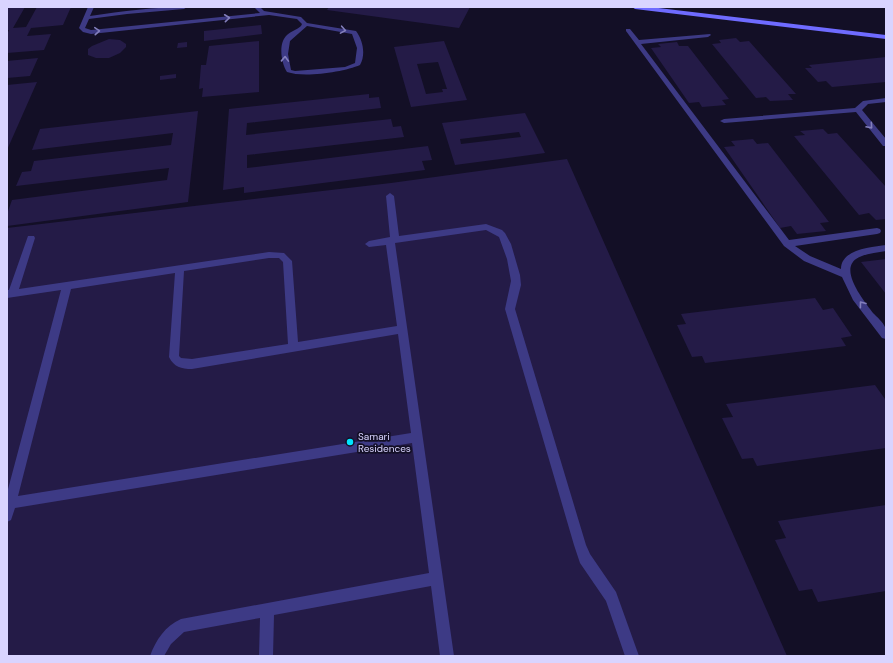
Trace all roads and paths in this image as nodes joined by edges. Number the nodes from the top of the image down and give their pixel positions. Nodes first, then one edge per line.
1 (91, 7) edge
2 (184, 7) edge
3 (257, 7) edge
4 (635, 7) edge
5 (125, 10) edge
6 (270, 14) junction
7 (86, 18) junction
8 (305, 24) junction
9 (628, 30) dead end
10 (708, 35) dead end
11 (886, 37) edge
12 (638, 42) junction
13 (886, 100) edge
14 (858, 110) junction
15 (724, 121) dead end
16 (886, 144) edge
17 (390, 196) dead end
18 (877, 231) dead end
19 (31, 238) dead end
20 (393, 240) junction
21 (369, 244) dead end
22 (787, 244) junction
23 (886, 248) edge
24 (180, 269) junction
25 (845, 274) junction
26 (67, 286) junction
27 (10, 294) edge
28 (403, 329) junction
29 (886, 335) edge
30 (293, 346) junction
31 (417, 437) junction
32 (11, 503) junction
33 (7, 516) edge
34 (437, 578) junction
35 (267, 609) junction
36 (157, 656) edge
37 (266, 656) edge
38 (447, 656) edge
39 (632, 656) edge

1 - 7 street
2 - 5 street
3 - 6 street
4 - 11 street
5 - 7 street
7 -> 6 street
6 - 8 street
8 -> 8 street
9 - 12 street
10 - 12 street
12 - 22 street
13 - 14 street
14 - 15 street
14 -> 16 street
17 - 20 street
18 - 22 street
19 - 27 street
20 - 21 street
20 - 28 street
20 - 39 street
22 - 25 street
23 - 25 street
24 - 26 street
24 - 30 street
24 - 30 street
29 -> 25 street
26 - 27 street
26 - 32 street
28 - 30 street
28 - 31 street
31 - 32 street
31 - 34 street
32 - 33 street
34 - 35 street
34 - 38 street
35 - 36 street
35 - 37 street

